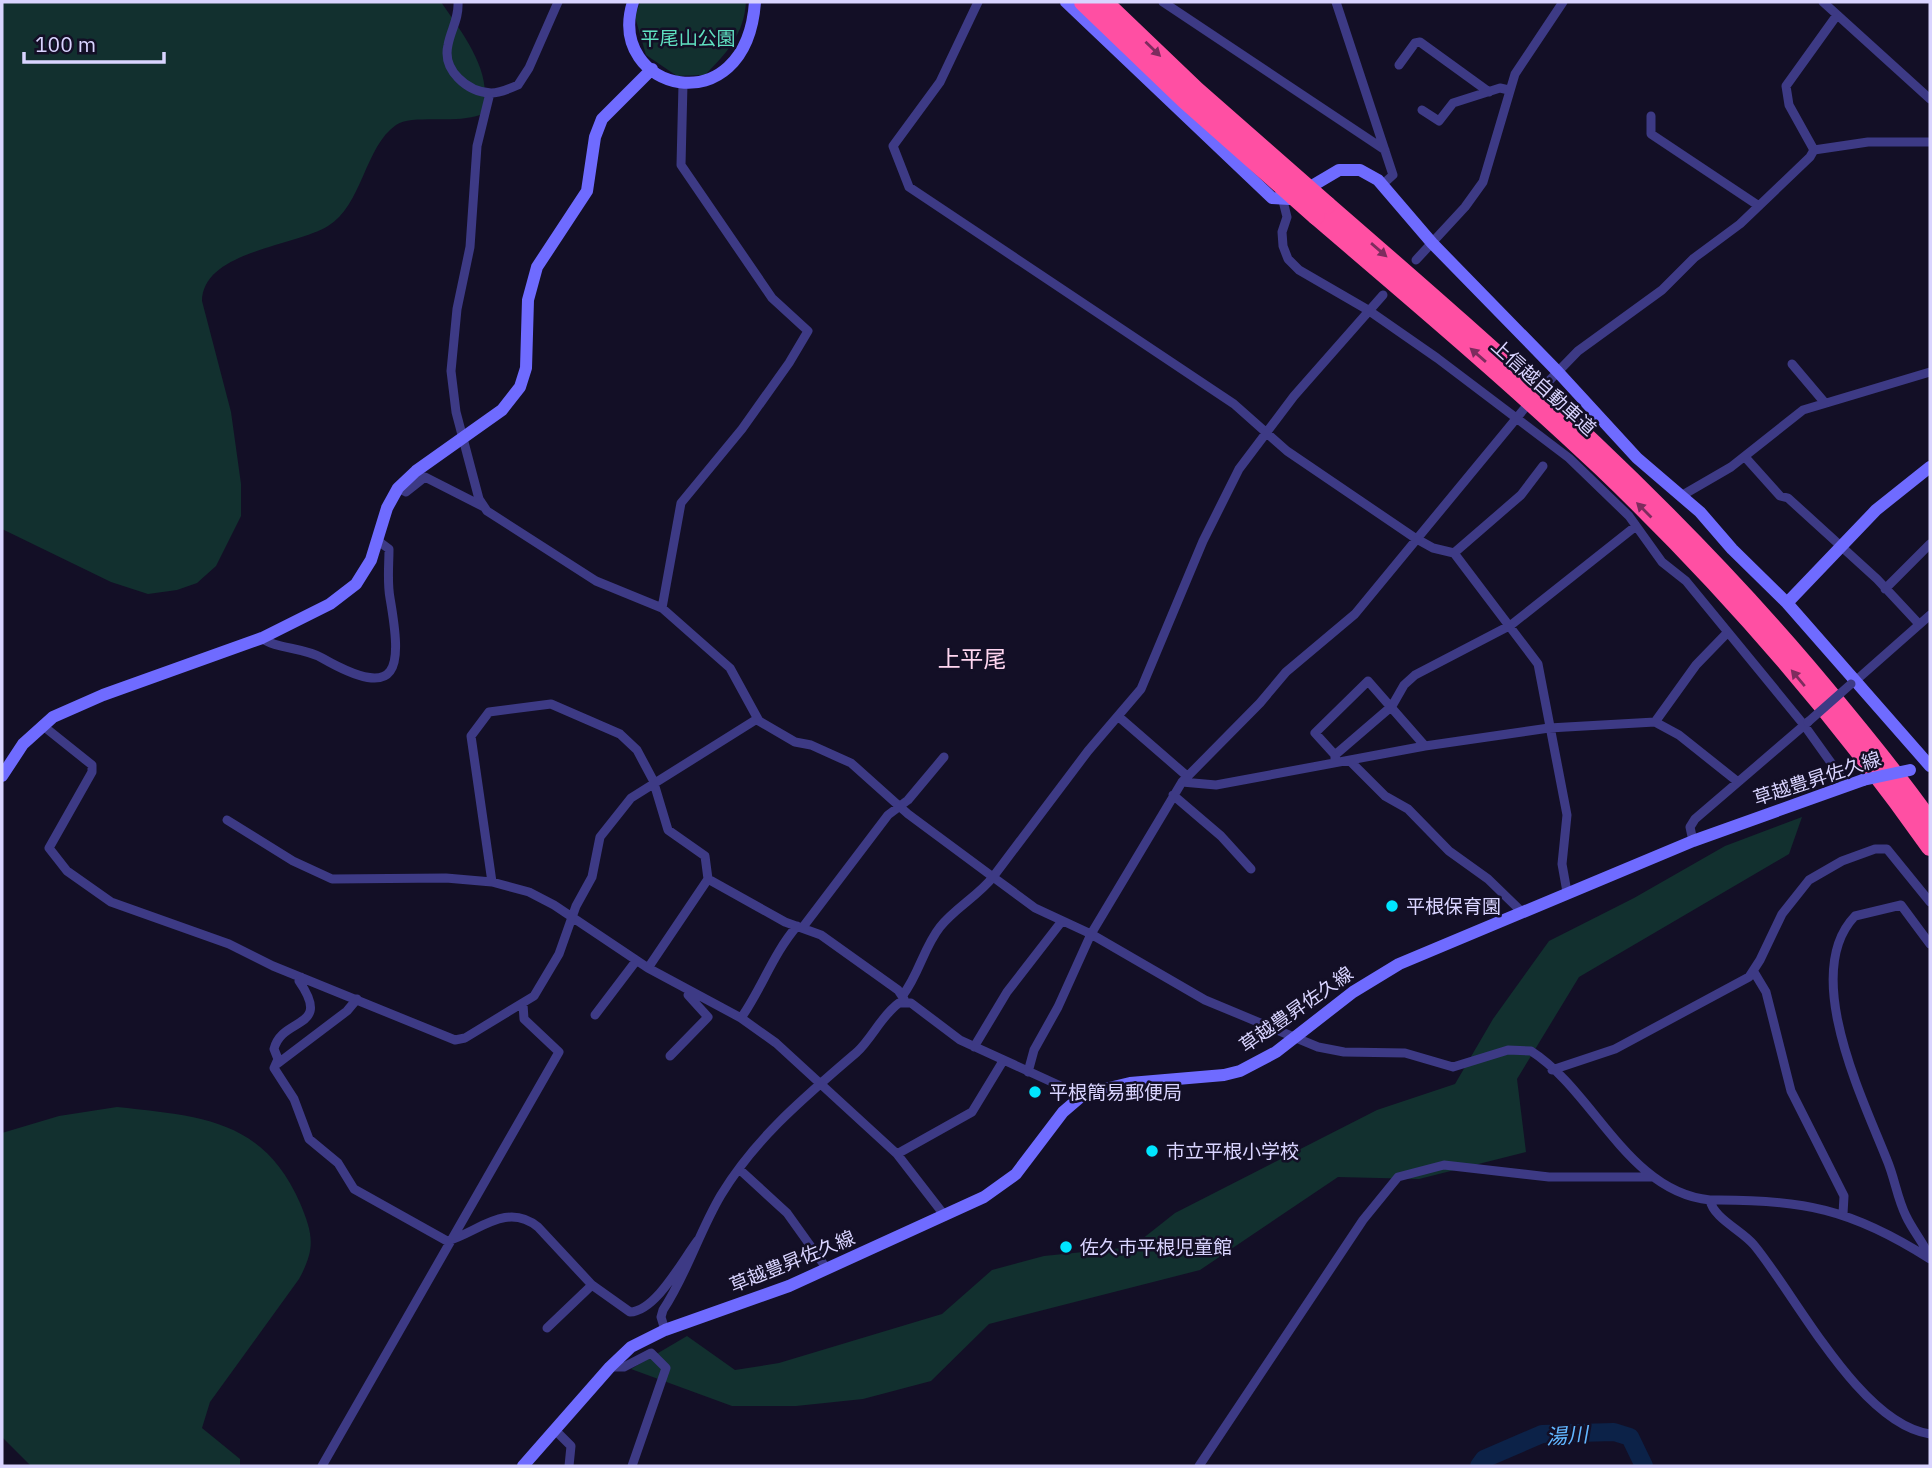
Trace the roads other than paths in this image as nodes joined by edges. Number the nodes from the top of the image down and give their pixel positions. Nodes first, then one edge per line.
1 (458, 2) edge
2 (558, 2) edge
3 (633, 2) edge
4 (755, 2) edge
5 (978, 2) edge
6 (1066, 2) edge
7 (1083, 2) edge
8 (1104, 2) edge
9 (1163, 2) edge
10 (1336, 2) edge
11 (1563, 2) edge
12 (1823, 2) edge
13 (1837, 15) junction
14 (1399, 65) dead end
15 (652, 69) junction
16 (683, 85) junction
17 (1509, 90) junction
18 (1489, 92) junction
19 (491, 93) junction
20 (1930, 97) edge
21 (1422, 110) dead end
22 (1651, 116) dead end
23 (1930, 142) edge
24 (1385, 150) junction
25 (1814, 150) junction
26 (1383, 184) junction
27 (1283, 201) junction
28 (1759, 206) junction
29 (1322, 211) junction
30 (1432, 243) junction
31 (1416, 260) dead end
32 (1382, 295) dead end
33 (1368, 310) junction
34 (1792, 364) dead end
35 (1558, 372) junction
36 (1930, 372) edge
37 (1545, 385) dead end
38 (1825, 403) junction
39 (1524, 409) dead end
40 (1515, 418) junction
41 (1265, 434) junction
42 (464, 437) junction
43 (1745, 457) junction
44 (1543, 466) dead end
45 (1930, 467) edge
46 (398, 488) junction
47 (1681, 496) junction
48 (484, 507) junction
49 (1636, 526) junction
50 (1415, 538) junction
51 (377, 540) junction
52 (1930, 544) edge
53 (1839, 546) junction
54 (1454, 553) junction
55 (1885, 589) junction
56 (1787, 603) junction
57 (662, 608) junction
58 (1930, 615) edge
59 (1919, 624) junction
60 (1511, 625) junction
61 (1727, 633) junction
62 (262, 638) junction
63 (1854, 682) junction
64 (1392, 706) junction
65 (1119, 717) junction
66 (757, 719) junction
67 (1655, 722) junction
68 (1806, 723) junction
69 (42, 725) junction
70 (1549, 728) junction
71 (1425, 746) junction
72 (944, 757) dead end
73 (1335, 759) junction
74 (1350, 761) junction
75 (1930, 767) edge
76 (2, 776) edge
77 (1184, 779) junction
78 (1738, 782) junction
79 (654, 784) junction
80 (1847, 785) junction
81 (1173, 795) junction
82 (900, 806) junction
83 (227, 820) dead end
84 (1930, 822) edge
85 (1693, 841) junction
86 (1930, 847) edge
87 (1251, 870) dead end
88 (993, 877) junction
89 (708, 879) junction
90 (492, 882) junction
91 (1567, 892) junction
92 (1930, 902) edge
93 (1522, 912) junction
94 (572, 917) junction
95 (1062, 921) junction
96 (800, 927) junction
97 (1091, 934) junction
98 (1930, 944) edge
99 (636, 961) junction
100 (648, 968) junction
101 (1754, 972) junction
102 (301, 977) junction
103 (685, 990) junction
104 (904, 998) junction
105 (357, 999) junction
106 (523, 1004) junction
107 (595, 1015) dead end
108 (741, 1018) junction
109 (1293, 1038) junction
110 (974, 1047) junction
111 (670, 1056) dead end
112 (1003, 1061) junction
113 (276, 1064) junction
114 (1552, 1070) junction
115 (1028, 1072) junction
116 (821, 1081) junction
117 (1078, 1099) junction
118 (897, 1154) junction
119 (738, 1169) junction
120 (1653, 1177) junction
121 (1710, 1200) junction
122 (1843, 1214) junction
123 (945, 1216) junction
124 (452, 1240) junction
125 (698, 1240) junction
126 (1930, 1259) edge
127 (827, 1269) junction
128 (592, 1285) junction
129 (547, 1328) dead end
130 (665, 1330) junction
131 (610, 1367) junction
132 (555, 1430) junction
133 (1930, 1434) edge
134 (322, 1466) edge
135 (523, 1466) edge
136 (569, 1466) edge
137 (632, 1466) edge
138 (1199, 1466) edge

1 - 19 street
2 - 19 street
3 - 15 street
4 - 16 street
5 - 41 street
6 - 27 street
7 - 29 highway, 上信越自動車道, bridge
8 -> 29 highway, 上信越自動車道, bridge
9 - 24 street
10 - 24 street
11 - 17 street
12 - 13 street
13 - 20 street
13 - 25 street
14 - 18 street
15 - 16 street
15 - 42 street
16 - 57 street
17 - 18 street
17 - 30 street
18 - 21 street
19 - 42 street
22 - 28 street
23 - 25 street
24 - 26 street
25 - 28 street
26 - 27 street
26 - 30 street
27 - 33 street
28 - 35 street
29 -> 84 highway, 上信越自動車道
86 -> 29 highway, 上信越自動車道
30 - 31 street
30 - 35 street
32 - 33 street
33 - 40 street
33 - 41 street
34 - 38 street
35 - 37 street
35 - 47 street
36 - 38 street
38 - 43 street
39 - 40 street
40 - 49 street
40 - 50 street
41 - 50 street
41 - 65 street
42 - 46 street
42 - 48 street
43 - 47 street
43 - 53 street
44 - 54 street
45 - 53 street
46 - 48 street
46 - 51 street
47 - 56 street
48 - 57 street
49 - 60 street
49 - 61 street
50 - 54 street
50 - 77 street
51 - 62 street
51 - 62 street
52 - 55 street
53 - 55 street
53 - 56 street
54 - 60 street
55 - 59 street
56 - 63 street
57 - 66 street
58 - 59 street
59 - 63 street
60 - 64 street
60 - 70 street
61 - 67 street
61 - 68 street
62 - 69 street
63 - 68 street, bridge
63 - 75 street
64 - 71 street
64 - 73 street
64 - 73 street
65 - 77 street
65 - 88 street
66 - 79 street
66 - 82 street
67 - 70 street
67 - 78 street
68 - 78 street
68 - 80 street
69 - 76 street
69 - 102 street
70 - 71 street
70 - 91 street
71 - 74 street
72 - 82 street
73 - 74 street
73 - 77 street
74 - 93 street
75 - 80 street, 草越豊昇佐久線, bridge
77 - 81 street
78 - 85 street
79 - 89 street
79 - 90 street
79 - 94 street
80 - 85 street, 草越豊昇佐久線
81 - 87 street
81 - 97 street
82 - 88 street
82 - 96 street
83 - 90 street
85 - 91 street, 草越豊昇佐久線
88 - 95 street
88 - 104 street
89 - 96 street
89 - 100 street
90 - 94 street
91 - 93 street, 草越豊昇佐久線
92 - 101 street
93 - 109 street, 草越豊昇佐久線
94 - 99 street
94 - 106 street
95 - 97 street
95 - 110 street
96 - 104 street
96 - 108 street
97 - 109 street
97 - 115 street
98 - 126 street
99 - 100 street
99 - 107 street
100 - 103 street
101 - 114 street
101 - 122 street
102 - 105 street
102 - 113 street
103 - 108 street
103 - 111 street
104 - 110 street
104 - 116 street
105 - 106 street
105 - 113 street
106 - 124 street
108 - 116 street
109 - 114 street
109 - 117 street, 草越豊昇佐久線
110 - 112 street
112 - 115 street
112 - 118 street
113 - 124 street
114 - 120 street
115 - 117 street
116 - 118 street
116 - 119 street
117 - 123 street, 草越豊昇佐久線
118 - 123 street
119 - 125 street
119 - 127 street
120 - 121 street
120 - 138 street
121 - 122 street
121 - 133 street
122 - 126 street
123 - 127 street, 草越豊昇佐久線
124 - 128 street
124 - 134 street
125 - 128 street
125 - 130 street
127 - 130 street, 草越豊昇佐久線
128 - 129 street
130 - 131 street, 草越豊昇佐久線
131 - 132 street, 草越豊昇佐久線
131 - 137 street
132 - 135 street, 草越豊昇佐久線
132 - 136 street

